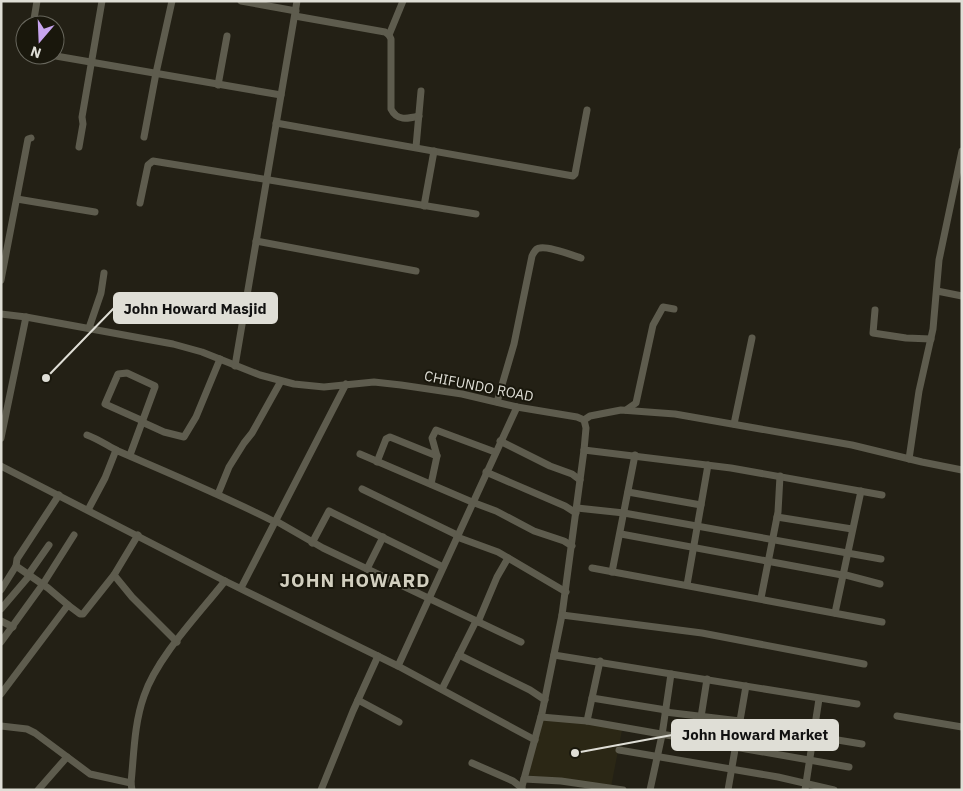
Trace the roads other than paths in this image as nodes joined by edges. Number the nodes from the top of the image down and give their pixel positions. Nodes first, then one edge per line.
1 (38, 1) edge
2 (102, 1) edge
3 (172, 1) edge
4 (241, 1) edge
5 (297, 1) edge
6 (403, 1) edge
7 (295, 14) junction
8 (35, 15) edge
9 (390, 35) junction
10 (227, 36) dead end
11 (65, 58) edge
12 (91, 63) junction
13 (156, 73) junction
14 (218, 84) junction
15 (421, 91) dead end
16 (281, 95) junction
17 (587, 110) dead end
18 (419, 116) junction
19 (276, 123) junction
20 (144, 137) dead end
21 (31, 138) dead end
22 (79, 147) dead end
23 (416, 147) junction
24 (434, 151) junction
25 (962, 151) edge
26 (266, 180) junction
27 (17, 198) junction
28 (140, 204) dead end
29 (424, 206) junction
30 (95, 212) dead end
31 (476, 214) dead end
32 (256, 242) junction
33 (581, 258) dead end
34 (416, 271) dead end
35 (104, 273) dead end
36 (1, 280) edge
37 (937, 291) junction
38 (962, 296) edge
39 (674, 309) dead end
40 (875, 310) dead end
41 (1, 314) edge
42 (26, 317) junction
43 (89, 328) junction
44 (752, 338) dead end
45 (931, 339) junction
46 (220, 359) junction
47 (235, 366) junction
48 (281, 381) junction
49 (346, 384) junction
50 (498, 402) junction
51 (517, 407) junction
52 (626, 410) junction
53 (584, 420) junction
54 (142, 421) junction
55 (734, 424) junction
56 (88, 435) dead end
57 (1, 438) edge
58 (500, 441) junction
59 (116, 450) junction
60 (584, 450) junction
61 (495, 452) junction
62 (360, 454) dead end
63 (635, 455) junction
64 (130, 456) junction
65 (437, 456) junction
66 (909, 459) junction
67 (377, 462) junction
68 (708, 465) junction
69 (1, 466) edge
70 (962, 470) edge
71 (486, 472) junction
72 (780, 476) junction
73 (580, 480) junction
74 (431, 484) junction
75 (362, 489) dead end
76 (861, 490) junction
77 (628, 492) junction
78 (218, 494) junction
79 (882, 494) dead end
80 (59, 496) junction
81 (472, 502) junction
82 (701, 505) junction
83 (88, 510) junction
84 (576, 511) junction
85 (624, 513) junction
86 (777, 517) junction
87 (276, 522) junction
88 (698, 526) junction
89 (852, 529) junction
90 (621, 534) junction
91 (138, 535) junction
92 (74, 536) dead end
93 (457, 536) junction
94 (383, 537) junction
95 (773, 540) junction
96 (312, 543) junction
97 (49, 545) dead end
98 (572, 546) junction
99 (694, 547) junction
100 (846, 553) junction
101 (508, 558) junction
102 (881, 559) dead end
103 (768, 561) junction
104 (16, 566) junction
105 (443, 567) junction
106 (592, 568) dead end
107 (367, 569) junction
108 (612, 572) junction
109 (29, 575) junction
110 (114, 575) junction
111 (842, 575) junction
112 (225, 580) junction
113 (44, 584) junction
114 (880, 584) dead end
115 (686, 585) junction
116 (241, 588) junction
117 (1, 590) edge
118 (566, 592) junction
119 (429, 597) junction
120 (761, 598) junction
121 (68, 605) junction
122 (1, 609) edge
123 (835, 613) junction
124 (562, 616) junction
125 (1, 621) edge
126 (477, 621) junction
127 (882, 622) dead end
128 (13, 627) junction
129 (1, 642) edge
130 (176, 642) junction
131 (521, 642) dead end
132 (459, 655) junction
133 (554, 655) junction
134 (378, 656) junction
135 (600, 661) junction
136 (864, 664) dead end
137 (398, 666) junction
138 (671, 674) junction
139 (707, 679) junction
140 (746, 686) junction
141 (442, 689) junction
142 (1, 694) edge
143 (592, 698) junction
144 (819, 699) junction
145 (358, 700) junction
146 (545, 700) junction
147 (857, 704) dead end
148 (665, 711) junction
149 (701, 716) junction
150 (897, 716) dead end
151 (541, 717) junction
152 (587, 721) junction
153 (399, 722) dead end
154 (740, 722) junction
155 (1, 726) edge
156 (962, 727) edge
157 (662, 735) junction
158 (814, 735) junction
159 (535, 740) junction
160 (862, 744) dead end
161 (736, 747) junction
162 (619, 750) dead end
163 (67, 757) junction
164 (657, 757) junction
165 (810, 760) junction
166 (472, 763) dead end
167 (849, 767) dead end
168 (732, 769) junction
169 (524, 778) junction
170 (131, 786) edge
171 (806, 786) edge
172 (522, 789) edge
173 (38, 790) edge
174 (321, 790) edge
175 (622, 790) edge
176 (650, 790) edge
177 (728, 790) edge
178 (834, 790) edge

1 - 8 street
2 - 12 street
3 - 13 street
4 - 7 street
5 - 7 street
6 - 9 street
7 - 9 street
7 - 16 street
9 - 18 street
10 - 14 street
11 - 12 street
12 - 13 street
12 - 22 street
13 - 14 street
13 - 20 street
14 - 16 street
15 - 18 street
16 - 19 street
17 - 24 street
18 - 23 street
19 - 23 street
19 - 26 street
21 - 27 street
23 - 24 street
24 - 29 street
25 - 37 street
26 - 28 street
26 - 29 street
26 - 32 street
27 - 30 street
27 - 36 street
29 - 31 street
32 - 34 street
32 - 47 street
33 - 50 street
35 - 43 street
37 - 38 street
37 - 45 street
39 - 52 street
40 - 45 street
41 - 42 street, CHIFUNDO ROAD
42 - 43 street, CHIFUNDO ROAD
42 - 57 street
43 - 46 street, CHIFUNDO ROAD
44 - 55 street
45 - 66 street
46 - 47 street, CHIFUNDO ROAD
46 - 54 street
47 - 48 street, CHIFUNDO ROAD
48 - 49 street, CHIFUNDO ROAD
48 - 78 street
49 - 50 street, CHIFUNDO ROAD
49 - 87 street
50 - 51 street, CHIFUNDO ROAD
51 - 53 street, CHIFUNDO ROAD
51 - 58 street
52 - 53 street
52 - 55 street
53 - 60 street
54 - 54 street
54 - 64 street
55 - 66 street
56 - 59 street
58 - 61 street
58 - 73 street
59 - 64 street
59 - 83 street
60 - 63 street
60 - 73 street
61 - 65 street
61 - 71 street
62 - 67 street
63 - 68 street
63 - 77 street
64 - 78 street
65 - 67 street
65 - 74 street
66 - 70 street
67 - 74 street
68 - 72 street
68 - 82 street
69 - 80 street
71 - 81 street
71 - 84 street
72 - 76 street
72 - 86 street
73 - 84 street
74 - 81 street
75 - 93 street
76 - 79 street
76 - 89 street
77 - 82 street
77 - 85 street
78 - 87 street
80 - 83 street
80 - 104 street
81 - 93 street
81 - 98 street
82 - 88 street
83 - 91 street
84 - 85 street
84 - 98 street
85 - 88 street
85 - 90 street
86 - 89 street
86 - 95 street
87 - 96 street
87 - 116 street
88 - 95 street
88 - 99 street
89 - 100 street
90 - 99 street
90 - 108 street
91 - 110 street
91 - 112 street
92 - 113 street
93 - 101 street
93 - 105 street
94 - 96 street
94 - 105 street
94 - 107 street
95 - 100 street
95 - 103 street
96 - 107 street
97 - 109 street
98 - 118 street
99 - 103 street
99 - 115 street
100 - 102 street
100 - 111 street
101 - 118 street
101 - 126 street
103 - 111 street
103 - 120 street
104 - 109 street
104 - 117 street
105 - 119 street
106 - 108 street
107 - 119 street
108 - 115 street
109 - 113 street
109 - 122 street
110 - 121 street
110 - 130 street
111 - 114 street
111 - 123 street
112 - 116 street
112 - 130 street
113 - 121 street
113 - 128 street
115 - 120 street
116 - 134 street
118 - 124 street
119 - 126 street
119 - 137 street
120 - 123 street
121 - 142 street
123 - 127 street
124 - 133 street
124 - 136 street
125 - 128 street
126 - 131 street
126 - 132 street
128 - 129 street
130 - 170 street
132 - 141 street
132 - 146 street
133 - 135 street
133 - 146 street
134 - 137 street
134 - 145 street
135 - 138 street
135 - 143 street
137 - 141 street
138 - 139 street
138 - 148 street
139 - 140 street
139 - 149 street
140 - 144 street
140 - 154 street
141 - 159 street
143 - 148 street
143 - 152 street
144 - 147 street
144 - 158 street
145 - 153 street
145 - 174 street
146 - 151 street
148 - 149 street
148 - 157 street
149 - 154 street
150 - 156 street
151 - 152 street
151 - 159 street
152 - 157 street
154 - 158 street
154 - 161 street
155 - 163 street
157 - 161 street
157 - 164 street
158 - 160 street
158 - 165 street
159 - 169 street
161 - 165 street
161 - 168 street
162 - 164 street
163 - 170 street
163 - 173 street
164 - 168 street
164 - 176 street
165 - 167 street
165 - 171 street
166 - 172 street
168 - 171 street
168 - 177 street
169 - 172 street
169 - 175 street
171 - 178 street

